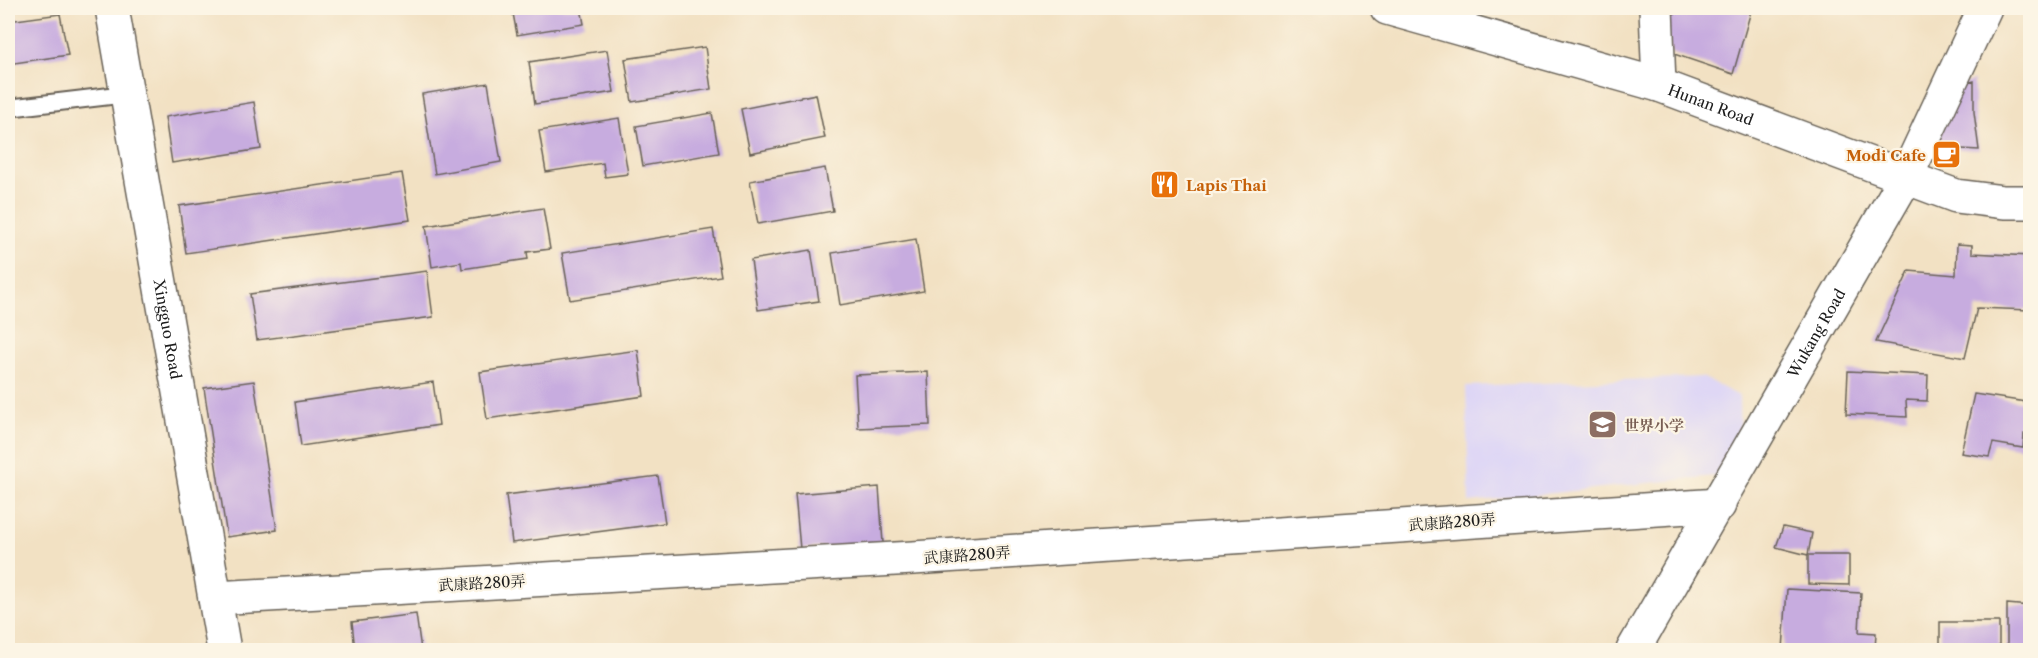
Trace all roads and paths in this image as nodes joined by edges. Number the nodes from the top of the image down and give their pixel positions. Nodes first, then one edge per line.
1 (112, 8) edge
2 (1656, 8) edge
3 (1985, 8) edge
4 (1400, 10) edge
5 (1659, 85) junction
6 (127, 94) junction
7 (8, 108) edge
8 (1906, 177) junction
9 (2031, 202) edge
10 (1719, 505) junction
11 (214, 598) junction
12 (224, 651) edge
13 (1633, 651) edge

1 - 6 street, Xingguo Road
2 - 5 street
3 - 8 street, Wukang Road
4 - 5 street, Hunan Road
5 - 8 street, Hunan Road
6 - 7 lane
6 - 11 street, Xingguo Road
8 - 9 street, Hunan Road
8 - 10 street, Wukang Road
10 - 11 street, 武康路280弄
10 - 13 street, Wukang Road
11 - 12 street, Xingguo Road

